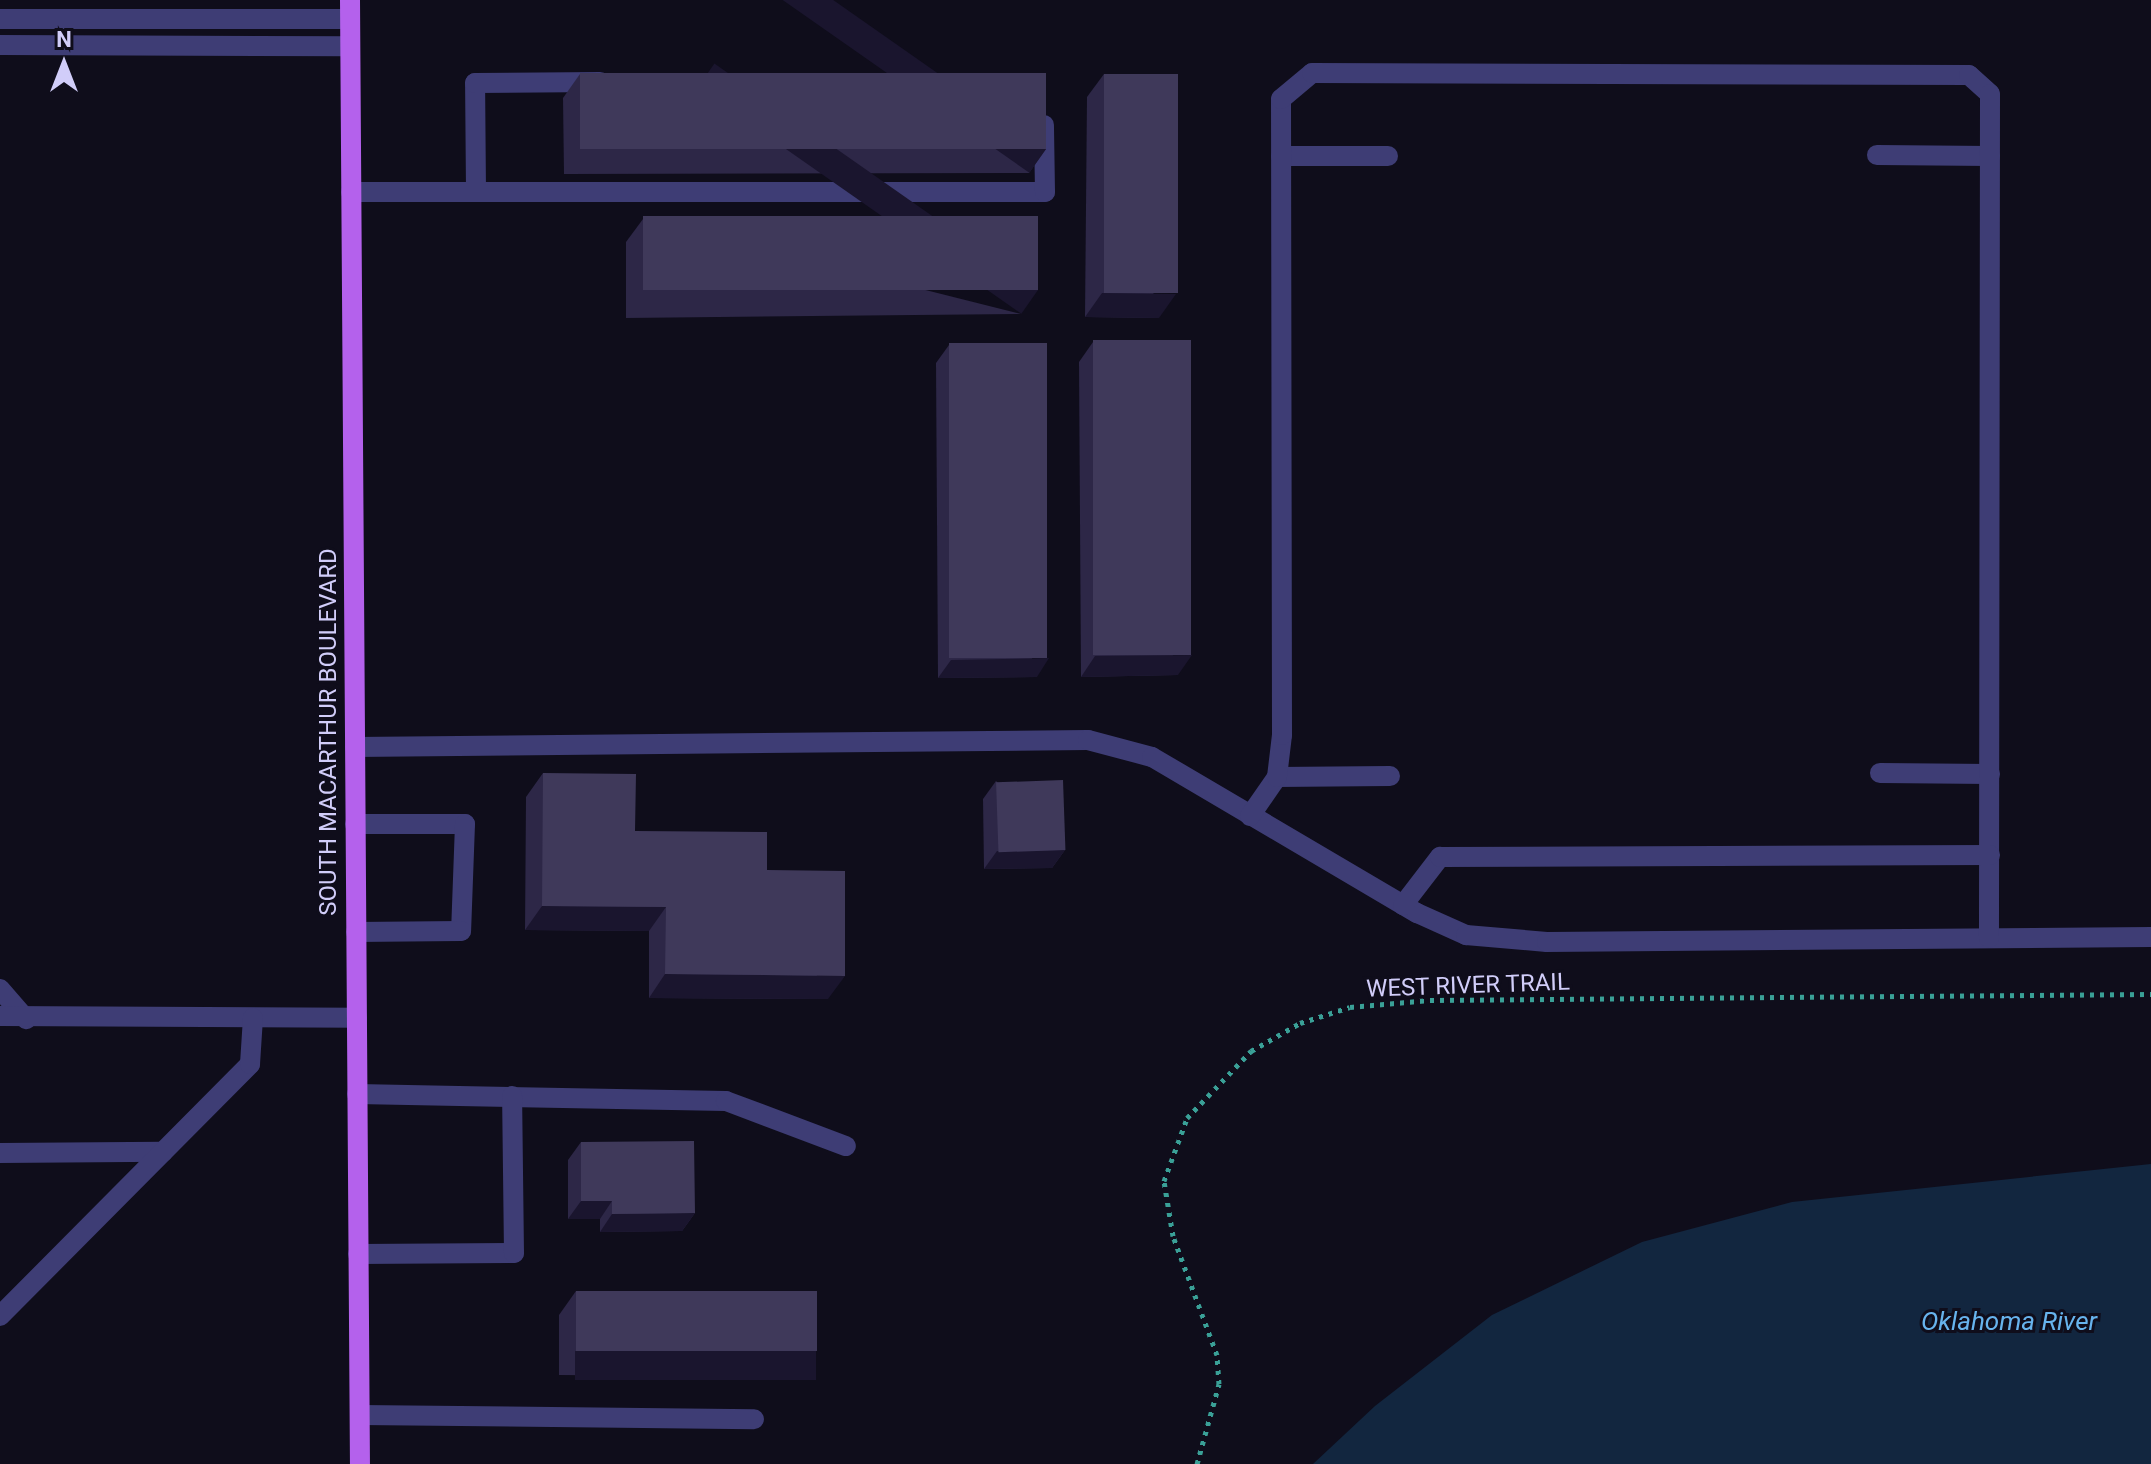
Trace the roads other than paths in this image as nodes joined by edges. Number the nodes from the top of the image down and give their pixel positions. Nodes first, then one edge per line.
1 (350, 10) edge
2 (0, 19) edge
3 (0, 45) edge
4 (350, 46) junction
5 (629, 82) edge
6 (1044, 97) edge
7 (1877, 155) dead end
8 (1281, 156) junction
9 (1388, 156) dead end
10 (1990, 156) junction
11 (476, 190) junction
12 (351, 192) junction
13 (355, 747) junction
14 (1880, 773) dead end
15 (1990, 774) junction
16 (1390, 776) dead end
17 (1277, 777) junction
18 (1250, 816) junction
19 (355, 824) junction
20 (1990, 855) junction
21 (1403, 905) junction
22 (356, 932) junction
23 (2151, 937) edge
24 (1989, 938) junction
25 (0, 989) edge
26 (0, 1016) edge
27 (253, 1018) junction
28 (357, 1018) junction
29 (26, 1019) junction
30 (357, 1094) junction
31 (512, 1096) junction
32 (846, 1146) dead end
33 (163, 1152) junction
34 (0, 1153) edge
35 (358, 1254) junction
36 (0, 1316) edge
37 (360, 1415) junction
38 (754, 1419) dead end
39 (360, 1464) edge

1 - 2 street
1 - 4 main road, SOUTH MACARTHUR BOULEVARD
3 - 4 street
4 - 12 main road, SOUTH MACARTHUR BOULEVARD
5 - 11 street
6 - 11 street
7 - 10 street
8 - 9 street
8 - 10 street
8 - 17 street
10 - 15 street
11 - 12 street
12 - 13 main road, SOUTH MACARTHUR BOULEVARD
13 - 18 street
13 - 19 main road, SOUTH MACARTHUR BOULEVARD
14 - 15 street
15 - 20 street
16 - 17 street
17 - 18 street
18 - 21 street
19 - 22 main road, SOUTH MACARTHUR BOULEVARD
19 - 22 street
20 - 21 street
20 - 24 street
21 - 24 street
22 - 28 main road, SOUTH MACARTHUR BOULEVARD
23 - 24 street
25 - 29 street
26 - 29 street
27 - 28 street
27 - 29 street
27 - 33 street
28 - 30 main road, SOUTH MACARTHUR BOULEVARD
30 - 31 street
30 - 35 main road, SOUTH MACARTHUR BOULEVARD
31 - 32 street
31 - 35 street
33 - 34 street
33 - 36 street
35 - 37 main road, SOUTH MACARTHUR BOULEVARD
37 - 38 street
37 - 39 main road, SOUTH MACARTHUR BOULEVARD

